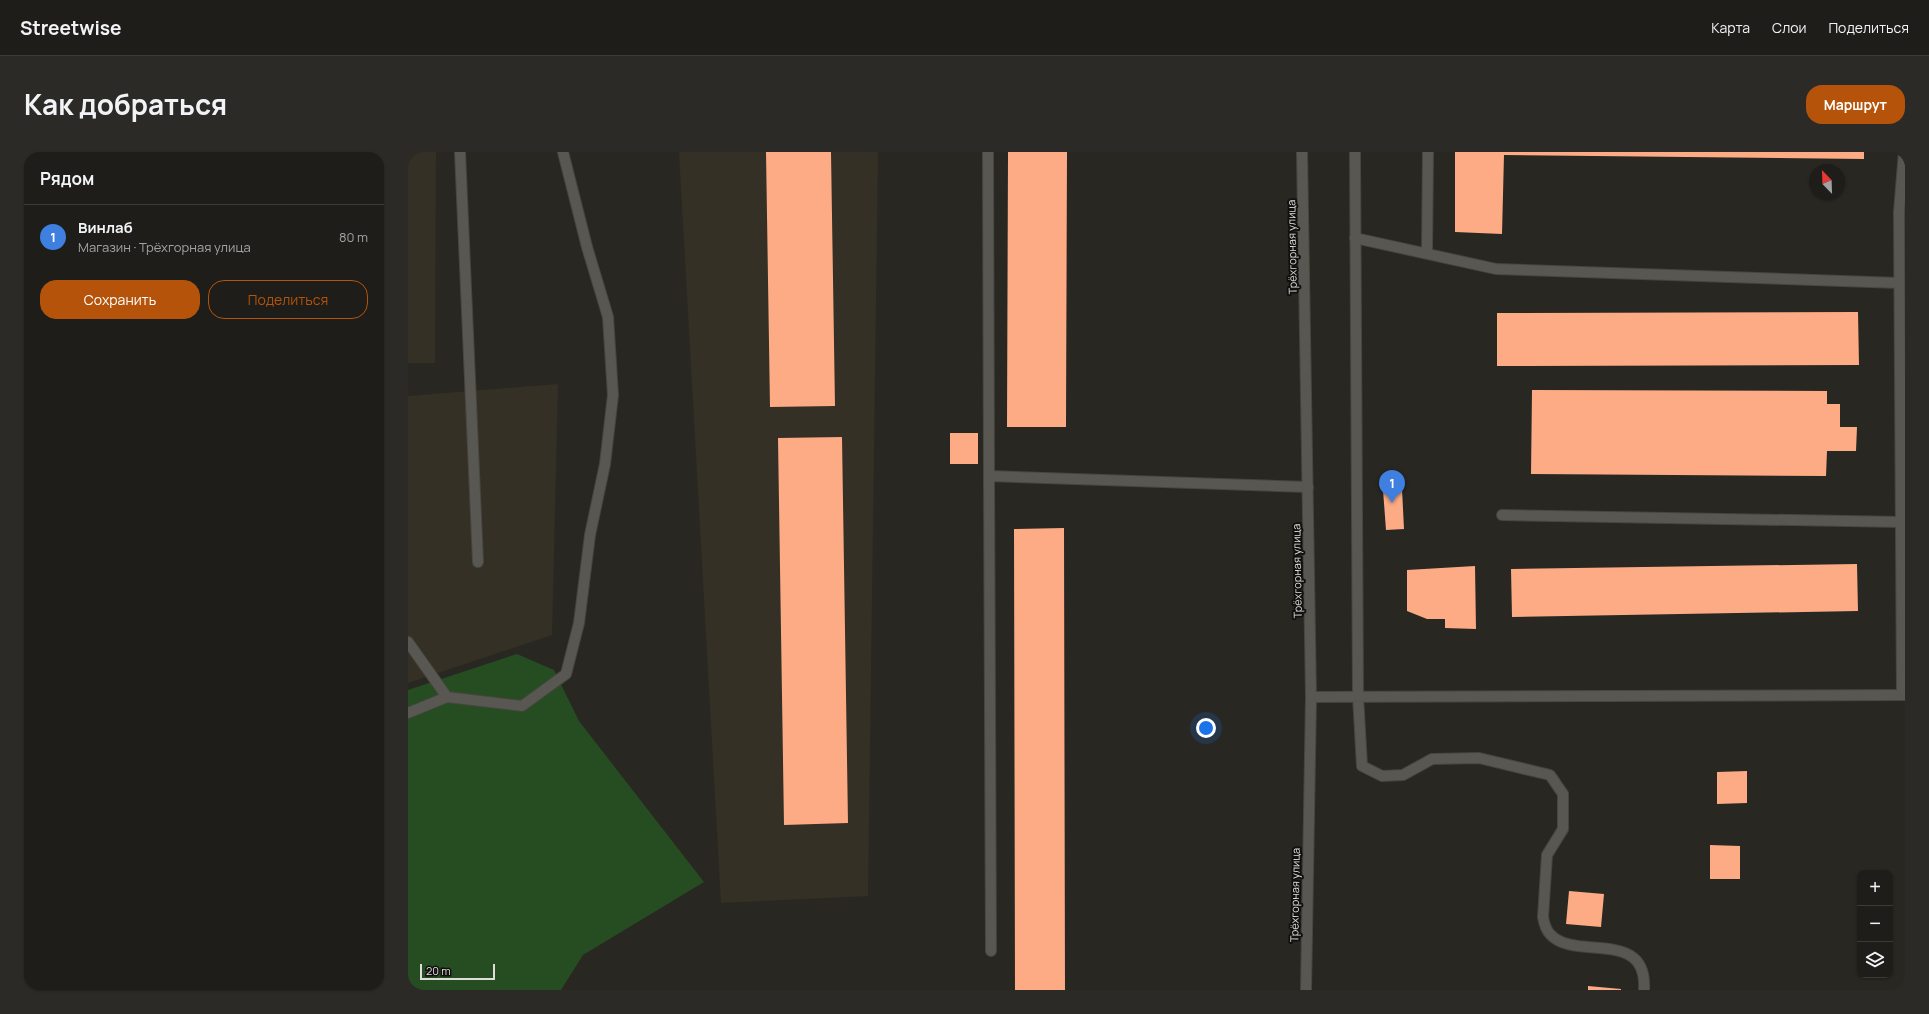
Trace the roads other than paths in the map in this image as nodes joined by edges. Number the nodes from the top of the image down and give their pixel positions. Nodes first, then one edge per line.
1 (460, 152) edge
2 (563, 152) edge
3 (988, 152) edge
4 (1302, 152) edge
5 (1355, 152) edge
6 (1428, 152) edge
7 (1904, 152) edge
8 (1355, 238) junction
9 (1427, 253) junction
10 (1899, 283) junction
11 (989, 476) junction
12 (1308, 487) junction
13 (1502, 515) dead end
14 (1901, 522) junction
15 (478, 562) dead end
16 (1903, 588) edge
17 (408, 642) edge
18 (1904, 695) edge
19 (446, 696) junction
20 (1358, 696) junction
21 (1311, 697) junction
22 (408, 713) edge
23 (991, 951) dead end
24 (1306, 990) edge
25 (1644, 990) edge

1 - 15 street
2 - 19 street
3 - 11 street
4 - 12 street, Трёхгорная улица
5 - 8 street
6 - 9 street
7 - 10 street
8 - 9 street
8 - 20 street
9 - 10 street
10 - 14 street
11 - 12 street
11 - 23 street
12 - 21 street, Трёхгорная улица
13 - 14 street
14 - 16 street
16 - 18 street
17 - 19 street
18 - 20 street
19 - 22 street
20 - 21 street
20 - 25 street
21 - 24 street, Трёхгорная улица

